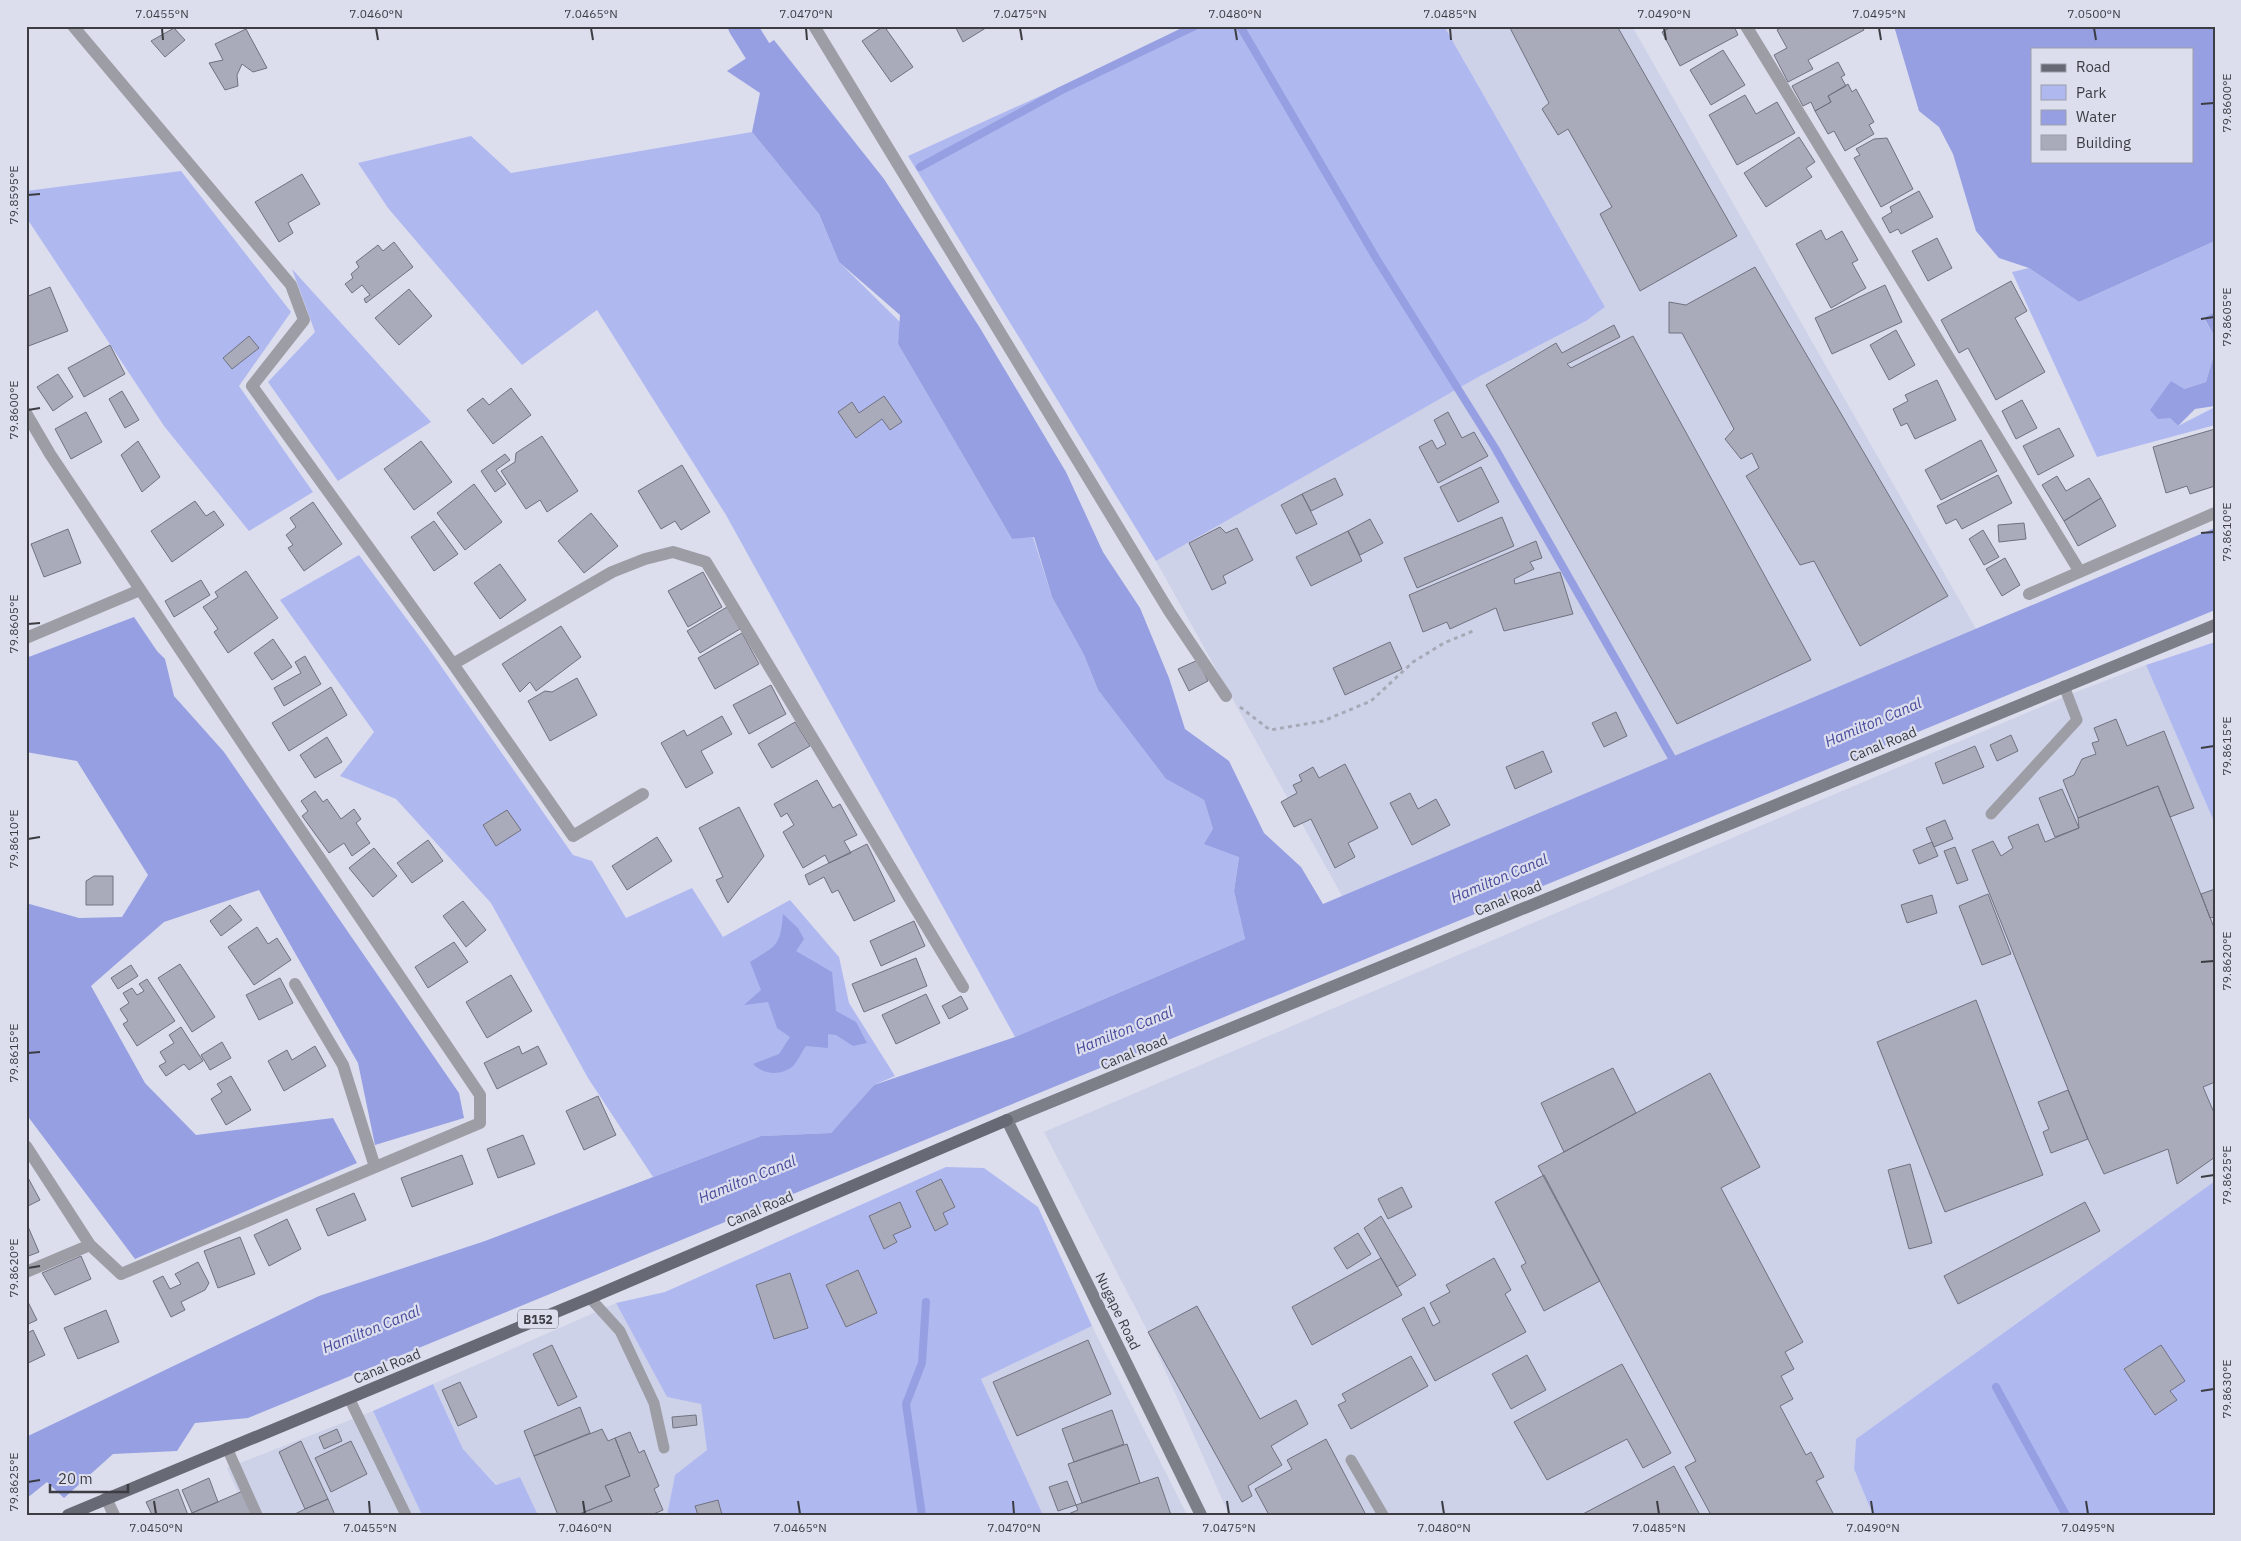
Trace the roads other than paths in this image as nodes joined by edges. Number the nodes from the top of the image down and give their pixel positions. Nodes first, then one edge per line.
1 (73, 26) edge
2 (814, 26) edge
3 (1746, 26) edge
4 (26, 413) edge
5 (2215, 512) edge
6 (2080, 572) junction
7 (140, 590) junction
8 (2029, 594) dead end
9 (2215, 625) edge
10 (26, 638) edge
11 (453, 664) junction
12 (2064, 686) junction
13 (1226, 696) road end
14 (643, 794) dead end
15 (1991, 814) dead end
16 (295, 984) dead end
17 (963, 987) dead end
18 (1007, 1120) junction
19 (26, 1146) edge
20 (375, 1168) junction
21 (90, 1245) junction
22 (26, 1272) edge
23 (590, 1298) junction
24 (349, 1398) junction
25 (227, 1448) junction
26 (664, 1448) dead end
27 (1351, 1460) dead end
28 (106, 1498) junction
29 (68, 1515) edge
30 (114, 1515) edge
31 (257, 1515) edge
32 (406, 1515) edge
33 (1201, 1515) edge
34 (1382, 1515) edge

1 - 11 street
2 - 13 street
3 - 6 street
4 - 7 street
5 - 6 street
6 - 8 street
7 - 10 street
7 - 20 street
9 - 12 main road, Canal Road
11 - 14 street
11 - 17 street
12 - 15 lane
12 - 18 main road, Canal Road
16 - 20 street
18 - 23 main road, Canal Road / B152
18 - 33 main road, Nugape Road
19 - 21 street
20 - 21 street
21 - 22 street
23 - 24 main road, Canal Road / B152
23 - 26 lane
24 - 25 main road, Canal Road / B152
24 - 32 lane
25 - 28 main road, Canal Road / B152
25 - 31 lane
27 - 34 lane
28 - 29 main road, Canal Road / B152
28 - 30 street

